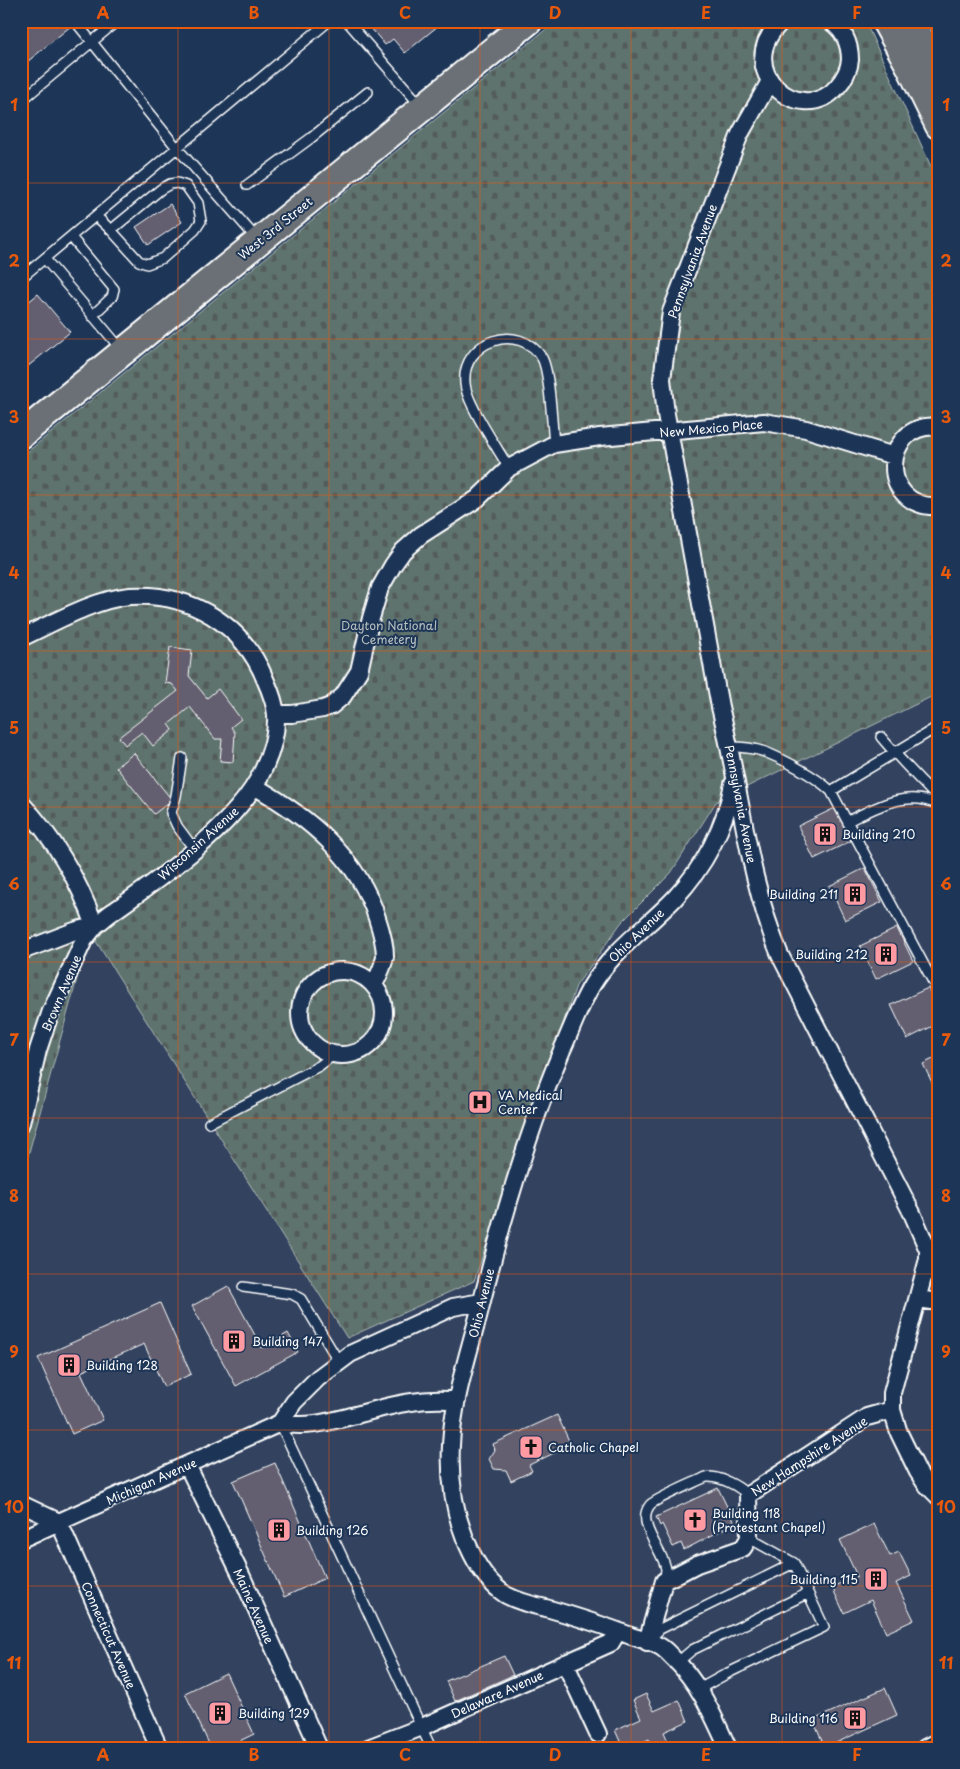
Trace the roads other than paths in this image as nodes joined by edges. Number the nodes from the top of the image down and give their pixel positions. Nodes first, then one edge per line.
1 (75, 21) edge
2 (117, 21) edge
3 (329, 21) edge
4 (348, 21) edge
5 (782, 21) edge
6 (830, 21) edge
7 (884, 21) edge
8 (911, 21) edge
9 (524, 23) edge
10 (93, 41) junction
11 (929, 61) edge
12 (770, 81) junction
13 (368, 92) dead end
14 (21, 101) edge
15 (423, 108) junction
16 (939, 126) edge
17 (177, 148) junction
18 (247, 185) dead end
19 (96, 216) junction
20 (111, 230) junction
21 (71, 237) junction
22 (259, 241) junction
23 (45, 259) junction
24 (21, 278) edge
25 (92, 316) junction
26 (123, 352) junction
27 (939, 427) edge
28 (668, 431) junction
29 (21, 435) edge
30 (554, 444) junction
31 (894, 456) junction
32 (509, 468) junction
33 (939, 506) edge
34 (21, 638) edge
35 (276, 714) junction
36 (939, 726) edge
37 (882, 737) dead end
38 (730, 747) junction
39 (894, 753) junction
40 (182, 758) dead end
41 (735, 774) junction
42 (254, 786) junction
43 (831, 791) junction
44 (939, 800) edge
45 (21, 803) edge
46 (939, 805) edge
47 (848, 821) junction
48 (194, 849) junction
49 (95, 926) junction
50 (21, 951) edge
51 (374, 985) junction
52 (939, 993) edge
53 (335, 1054) junction
54 (21, 1123) edge
55 (209, 1123) dead end
56 (243, 1287) dead end
57 (918, 1299) junction
58 (481, 1302) junction
59 (939, 1302) edge
60 (339, 1362) junction
61 (457, 1401) junction
62 (892, 1410) junction
63 (280, 1423) junction
64 (187, 1465) junction
65 (748, 1495) junction
66 (939, 1497) edge
67 (21, 1504) edge
68 (59, 1522) junction
69 (749, 1538) junction
70 (21, 1539) edge
71 (794, 1563) junction
72 (664, 1581) junction
73 (808, 1593) junction
74 (618, 1631) junction
75 (647, 1642) junction
76 (678, 1662) junction
77 (565, 1663) junction
78 (698, 1689) junction
79 (422, 1728) junction
80 (598, 1734) dead end
81 (939, 1741) edge
82 (159, 1748) edge
83 (319, 1748) edge
84 (368, 1748) edge
85 (431, 1748) edge
86 (728, 1748) edge
87 (925, 1748) edge

1 - 10 lane
2 - 10 lane
3 - 17 lane
4 - 15 lane
5 - 12 street
6 - 12 street
7 - 11 main road
8 - 11 main road
9 - 15 main road, West 3rd Street
10 - 14 lane
10 - 17 lane
11 - 16 main road
12 - 28 street, Pennsylvania Avenue
13 - 18 lane
15 - 22 main road, West 3rd Street
17 - 19 lane
17 - 22 lane
19 - 20 lane
19 - 21 lane
20 - 20 lane
21 - 23 lane
21 - 25 lane
22 - 26 main road, West 3rd Street
23 - 24 lane
23 - 25 lane
25 - 26 lane
26 - 29 main road, West 3rd Street
27 - 31 street
28 - 30 street, New Mexico Place
28 - 31 street, New Mexico Place
28 - 38 street, Pennsylvania Avenue
30 - 32 street, New Mexico Place
30 - 32 lane
31 - 33 street
32 - 35 street, New Mexico Place
34 - 35 street, Wisconsin Avenue
35 - 42 street, Wisconsin Avenue
36 - 39 lane
37 - 39 lane
38 - 41 street, Pennsylvania Avenue
38 - 43 lane
39 - 43 lane
39 - 44 lane
40 - 48 lane
41 - 57 street, Pennsylvania Avenue
41 - 58 street, Ohio Avenue
42 - 48 street, Wisconsin Avenue
42 - 51 street
43 - 47 lane
45 - 49 street
46 - 47 lane
47 - 52 lane
48 - 49 street, Wisconsin Avenue
49 - 50 street, Wisconsin Avenue
49 - 54 street, Brown Avenue
51 - 53 street
51 - 53 street
53 - 55 lane
56 - 60 lane
57 - 59 street
57 - 62 street, Pennsylvania Avenue
58 - 60 street
58 - 61 street, Ohio Avenue
60 - 63 street
61 - 63 street
61 - 74 street, Ohio Avenue
62 - 65 street, New Hampshire Avenue
62 - 66 street, Pennsylvania Avenue
63 - 64 street, Michigan Avenue
63 - 79 lane
64 - 68 street, Michigan Avenue
64 - 83 street, Maine Avenue
65 - 69 street, New Hampshire Avenue
65 - 72 lane
67 - 68 street
68 - 70 street, Michigan Avenue
68 - 82 street, Connecticut Avenue
69 - 71 lane
69 - 72 street
71 - 73 lane
71 - 75 lane
72 - 75 street
73 - 76 lane
73 - 78 lane
74 - 75 street, Ohio Avenue
74 - 77 street, Delaware Avenue
75 - 76 street, Ohio Avenue
76 - 78 street, Ohio Avenue
77 - 79 street, Delaware Avenue
77 - 80 street
78 - 86 street, Ohio Avenue
79 - 84 street, Delaware Avenue
79 - 85 lane
81 - 87 street

